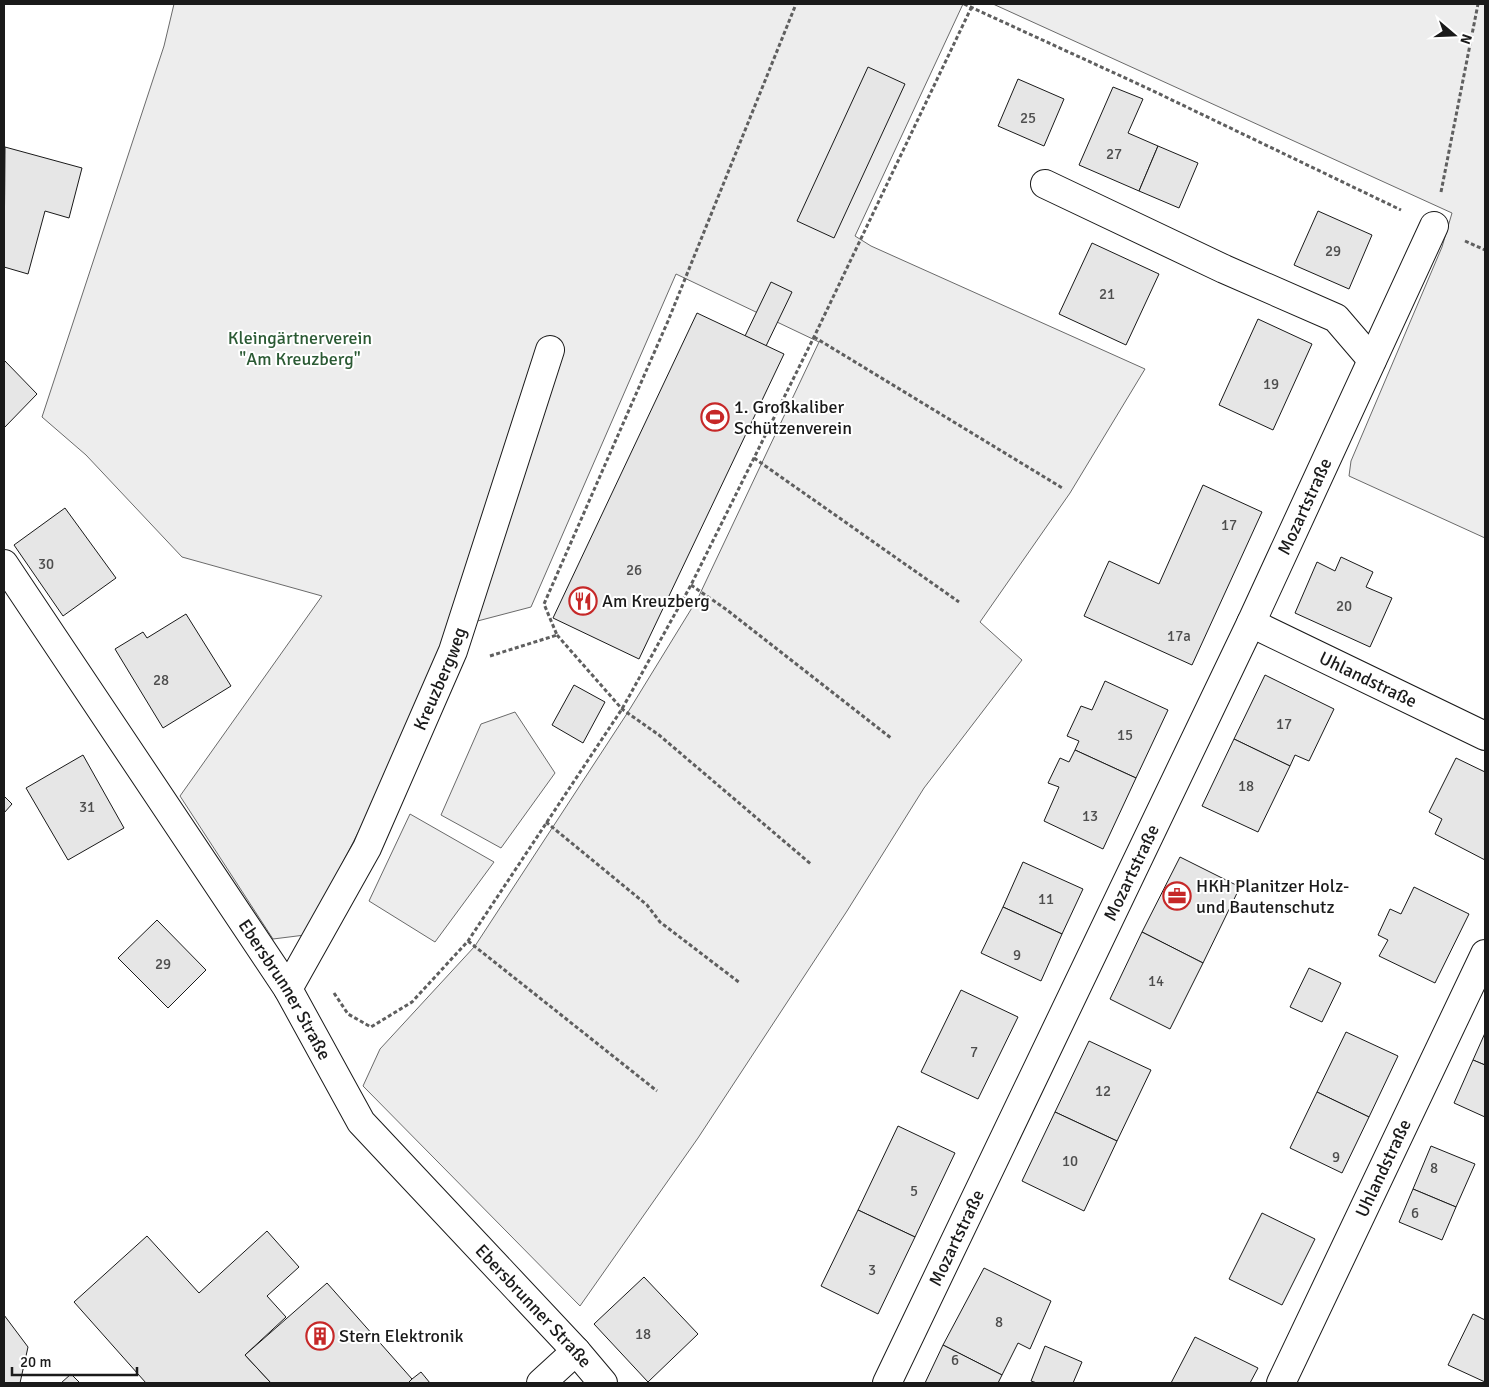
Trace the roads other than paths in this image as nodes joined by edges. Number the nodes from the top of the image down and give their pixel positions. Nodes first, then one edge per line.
1 (1045, 184) dead end
2 (1434, 226) road end
3 (550, 350) dead end
4 (1372, 360) junction
5 (4, 564) edge
6 (1251, 623) junction
7 (1485, 736) edge
8 (1485, 954) edge
9 (288, 989) junction
10 (576, 1351) junction
11 (541, 1383) edge
12 (603, 1383) edge
13 (887, 1383) edge
14 (1281, 1383) edge

1 - 4 street
2 - 4 street, Mozartstraße
3 - 9 street, Kreuzbergweg
4 - 6 street, Mozartstraße
5 - 9 street, Ebersbrunner Straße
6 - 7 street, Uhlandstraße
6 - 13 street, Mozartstraße
8 - 14 street, Uhlandstraße
9 - 10 street, Ebersbrunner Straße
10 - 11 street
10 - 12 street, Ebersbrunner Straße

